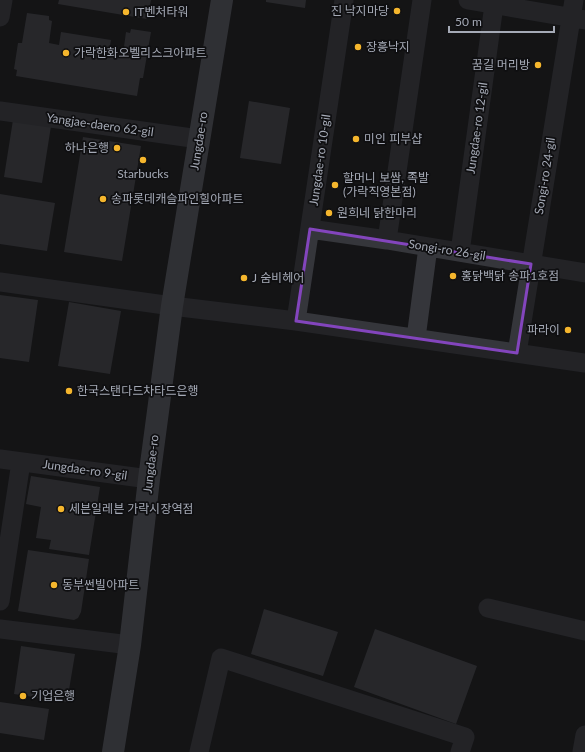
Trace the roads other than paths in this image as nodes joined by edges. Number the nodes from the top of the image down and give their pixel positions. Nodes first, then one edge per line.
1 (2, 0) edge
2 (222, 0) edge
3 (344, 0) edge
4 (422, 0) edge
5 (468, 0) edge
6 (494, 4) junction
7 (577, 12) edge
8 (0, 17) edge
9 (0, 111) edge
10 (199, 139) junction
11 (310, 229) junction
12 (387, 240) junction
13 (428, 247) junction
14 (460, 252) junction
15 (531, 264) junction
16 (585, 273) edge
17 (0, 282) edge
18 (172, 306) junction
19 (296, 321) junction
20 (416, 338) junction
21 (517, 353) junction
22 (585, 362) edge
23 (0, 459) edge
24 (21, 462) junction
25 (149, 479) junction
26 (0, 601) edge
27 (488, 608) dead end
28 (0, 629) edge
29 (585, 631) edge
30 (130, 645) junction
31 (585, 735) edge
32 (113, 752) edge
33 (199, 752) edge
34 (460, 752) edge
35 (582, 752) edge

1 - 8 street
2 - 10 main road, Jungdae-ro
3 - 11 street, Jungdae-ro 10-gil
4 - 12 street
5 - 6 street
6 - 7 street
6 - 14 street, Jungdae-ro 12-gil
7 - 15 street, Songi-ro 24-gil
9 - 10 street, Yangjae-daero 62-gil
10 - 18 main road, Jungdae-ro
11 - 12 street, Songi-ro 26-gil
11 - 19 street, Jungdae-ro 10-gil
12 - 13 street, Songi-ro 26-gil
13 - 14 street, Songi-ro 26-gil
13 - 20 street
14 - 15 street, Songi-ro 26-gil
15 - 16 street, Songi-ro 26-gil
15 - 21 street, Songi-ro 24-gil
17 - 18 street
18 - 19 street
18 - 25 main road, Jungdae-ro
19 - 20 street
20 - 21 street
21 - 22 street
23 - 24 street, Jungdae-ro 9-gil
24 - 25 street, Jungdae-ro 9-gil
24 - 26 street
25 - 30 main road, Jungdae-ro
27 - 29 street
28 - 30 street
30 - 32 main road, Jungdae-ro
31 - 35 street
33 - 34 street

